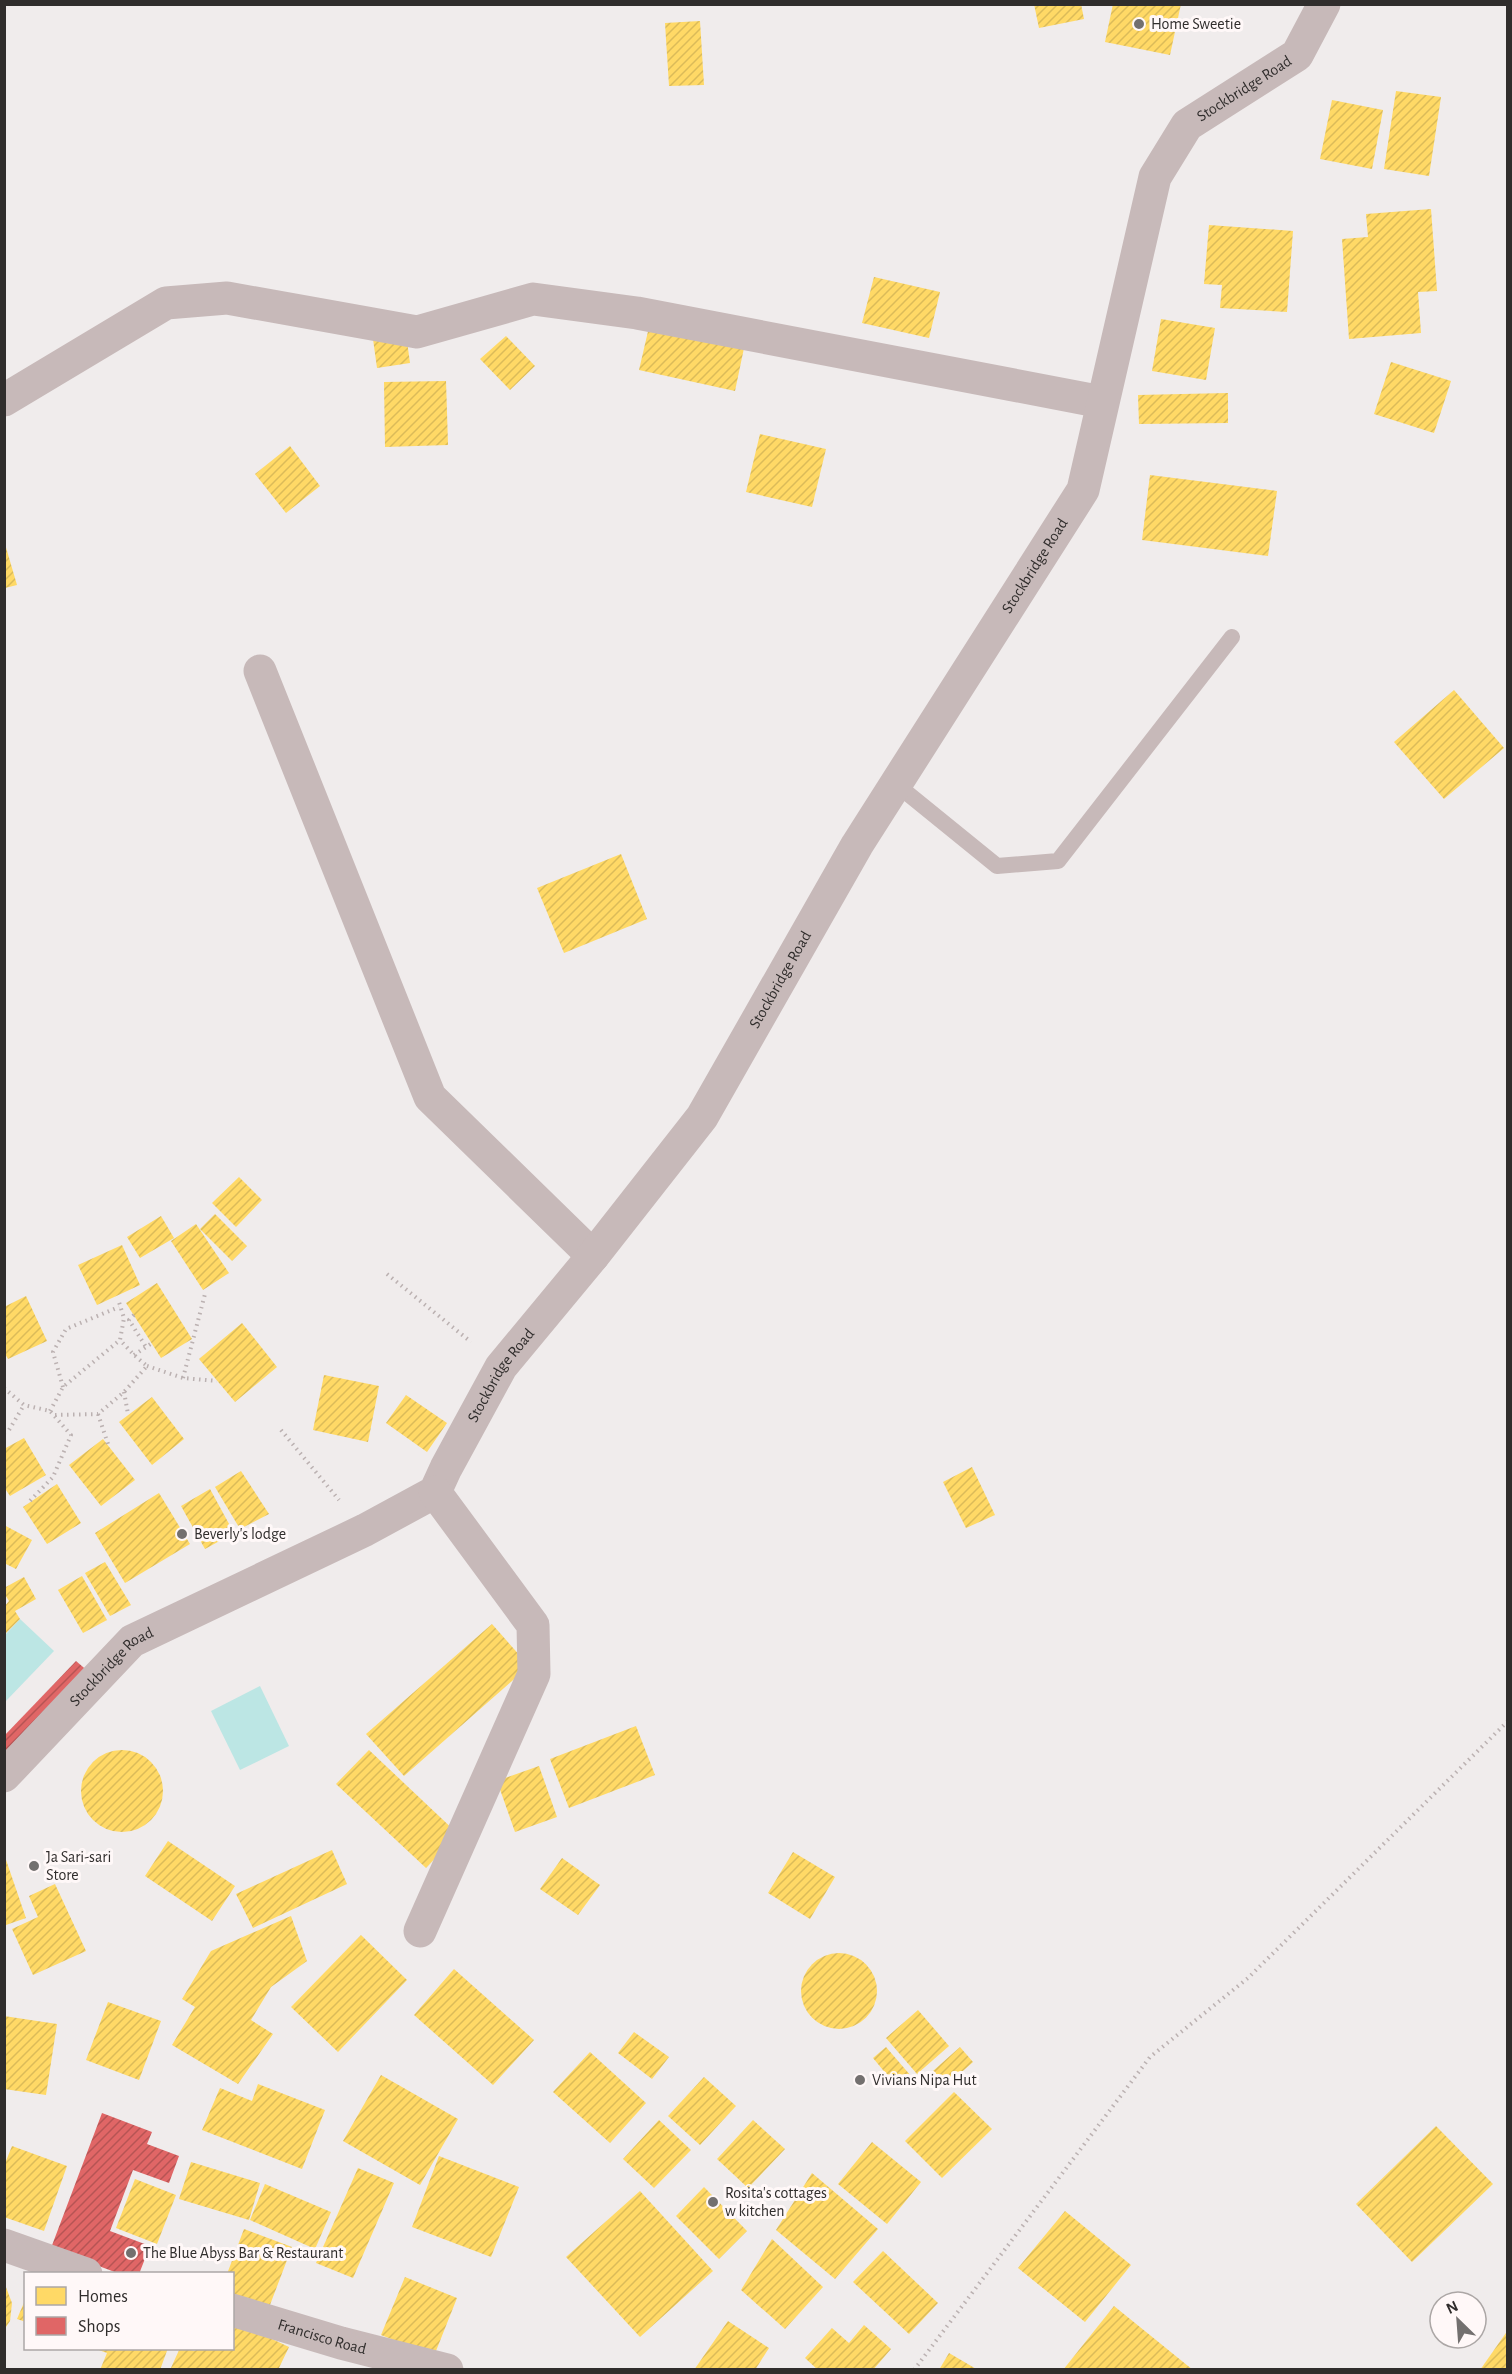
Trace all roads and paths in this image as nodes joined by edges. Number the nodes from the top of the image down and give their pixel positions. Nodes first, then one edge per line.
1 (1324, 4) edge
2 (4, 400) edge
3 (1102, 402) junction
4 (1232, 638) dead end
5 (260, 671) dead end
6 (897, 784) junction
7 (593, 1256) junction
8 (387, 1274) dead end
9 (205, 1294) dead end
10 (118, 1299) dead end
11 (119, 1307) junction
12 (134, 1315) dead end
13 (120, 1340) junction
14 (152, 1344) dead end
15 (146, 1347) junction
16 (134, 1355) junction
17 (147, 1366) junction
18 (501, 1367) junction
19 (183, 1378) junction
20 (217, 1381) dead end
21 (4, 1388) edge
22 (63, 1388) junction
23 (124, 1392) junction
24 (24, 1405) junction
25 (50, 1411) junction
26 (98, 1414) junction
27 (128, 1414) dead end
28 (55, 1415) junction
29 (281, 1430) dead end
30 (4, 1433) edge
31 (109, 1447) dead end
32 (435, 1492) junction
33 (27, 1504) dead end
34 (365, 1530) junction
35 (1508, 1721) edge
36 (4, 1776) edge
37 (420, 1931) dead end
38 (4, 2245) edge
39 (80, 2272) edge
40 (234, 2311) edge
41 (447, 2370) edge
42 (914, 2370) edge

1 - 3 street, Stockbridge Road
2 - 3 street
3 - 6 street, Stockbridge Road
4 - 6 lane
5 - 7 street
6 - 7 street, Stockbridge Road
7 - 18 street, Stockbridge Road
8 - 18 path
9 - 19 path
10 - 11 path
11 - 13 path
11 - 22 path
12 - 15 path
13 - 16 path
13 - 22 path
14 - 15 path
15 - 16 path
16 - 17 path
17 - 19 path
17 - 23 path
18 - 32 street, Stockbridge Road
19 - 20 path
21 - 24 path
22 - 25 path
23 - 26 path
23 - 27 path
24 - 25 path
24 - 30 path
25 - 28 path
26 - 28 path
26 - 31 path
28 - 33 path
29 - 34 path
32 - 34 street, Stockbridge Road
32 - 37 street
34 - 36 street, Stockbridge Road
35 - 42 path
38 - 39 street
40 - 41 street, Francisco Road

